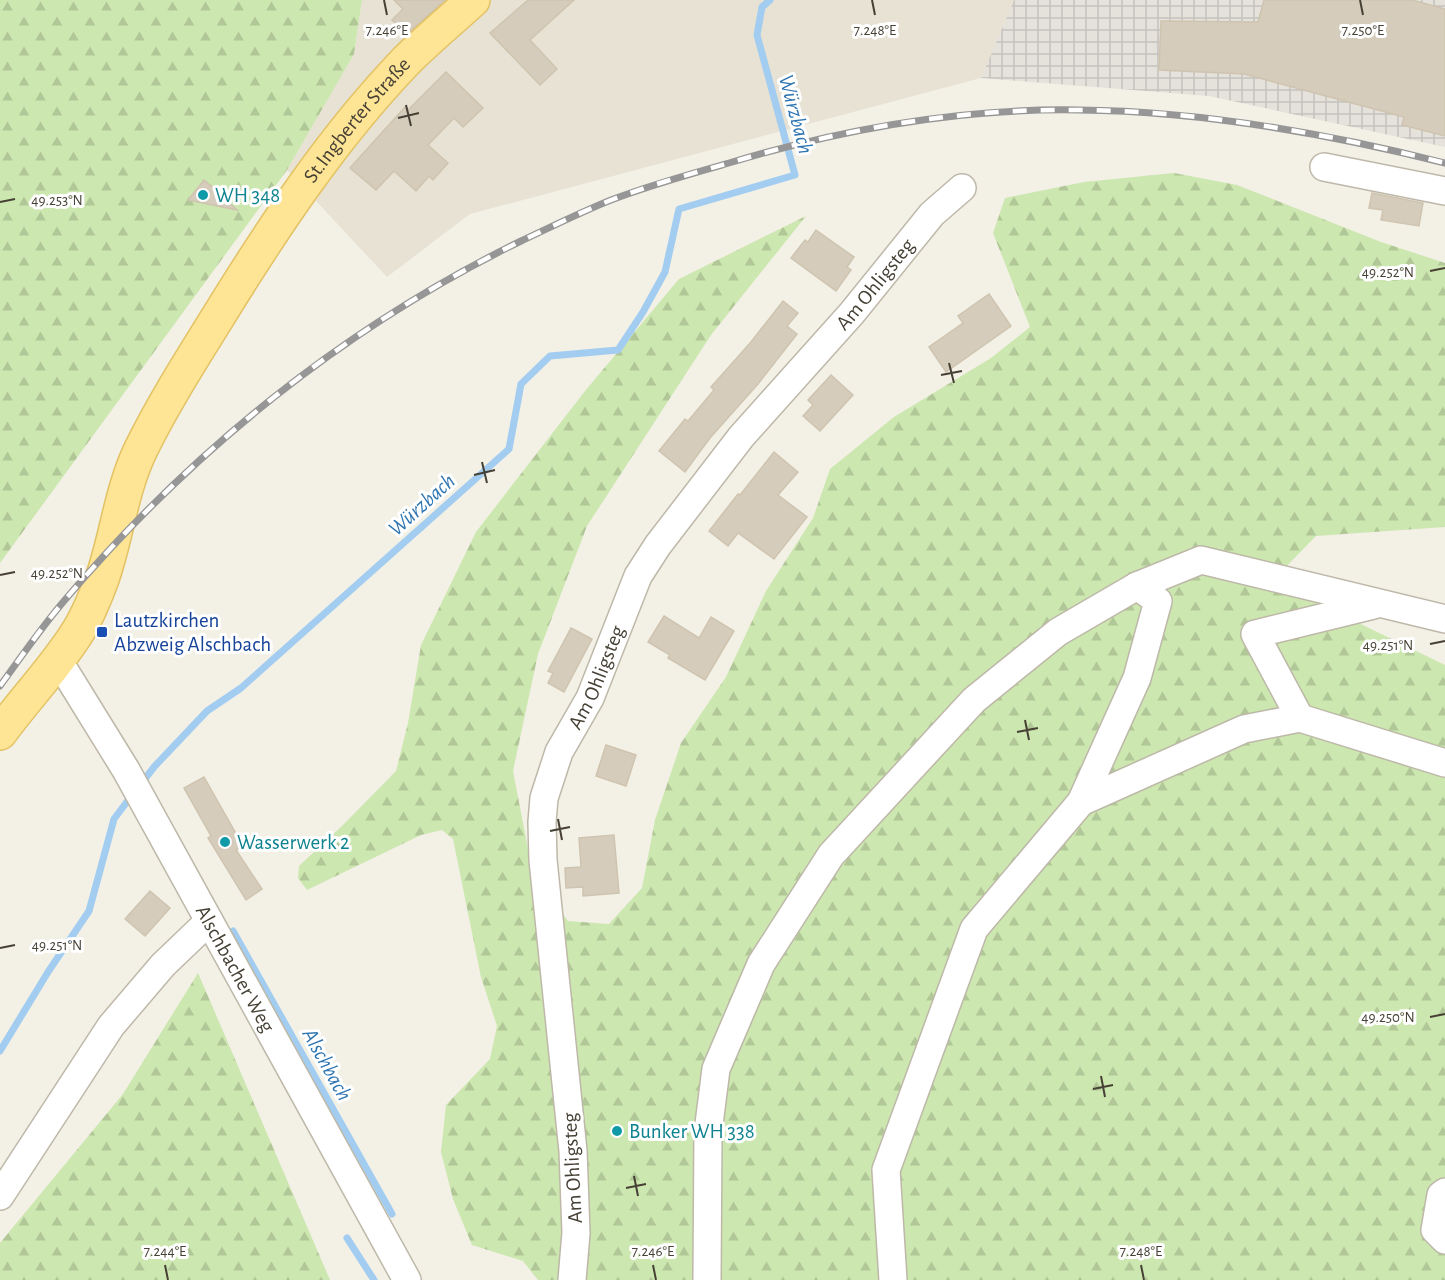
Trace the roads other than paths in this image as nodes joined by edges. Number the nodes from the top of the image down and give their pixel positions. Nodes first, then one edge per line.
1 (473, 0) edge
2 (1324, 167) dead end
3 (962, 188) dead end
4 (1445, 191) edge
5 (1137, 586) junction
6 (1378, 604) junction
7 (1445, 619) edge
8 (58, 660) junction
9 (1300, 718) junction
10 (0, 733) edge
11 (1445, 763) edge
12 (1081, 802) junction
13 (209, 921) junction
14 (1445, 1192) edge
15 (0, 1196) edge
16 (1445, 1240) edge
17 (407, 1280) edge
18 (572, 1280) edge
19 (707, 1280) edge
20 (893, 1280) edge

1 - 8 main road, St.Ingberter Straße
2 - 4 street
3 - 18 street, Am Ohligsteg
5 - 6 street
5 - 12 street
5 - 19 street
6 - 7 street
6 - 9 street
8 - 10 main road, St.Ingberter Straße
8 - 13 street, Alschbacher Weg
9 - 11 street
9 - 12 street
12 - 20 street
13 - 15 street
13 - 17 street, Alschbacher Weg
14 - 16 street

